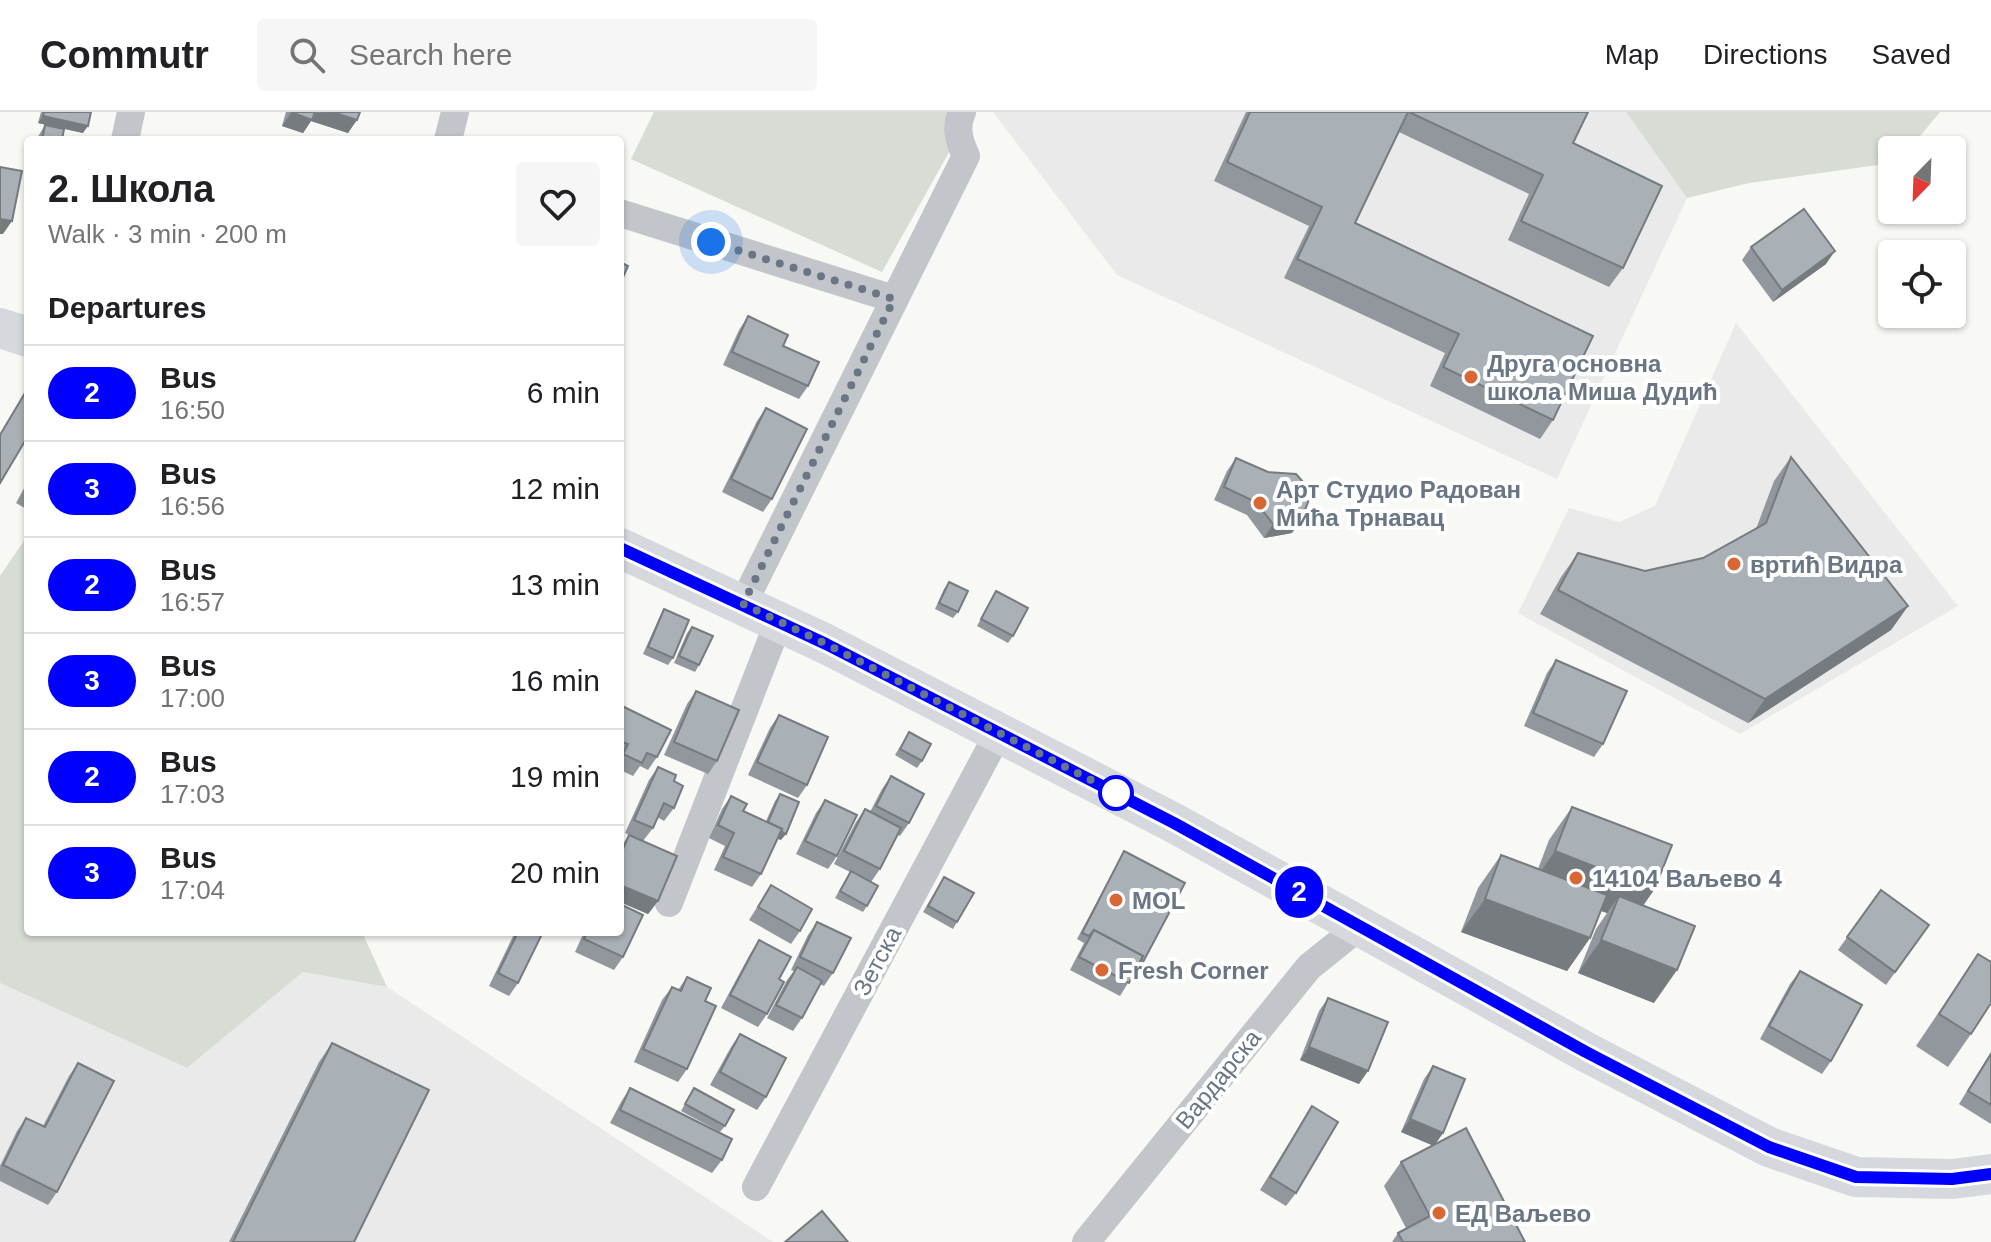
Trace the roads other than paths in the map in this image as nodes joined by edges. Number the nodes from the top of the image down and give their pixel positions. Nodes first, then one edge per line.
1 (131, 112) edge
2 (455, 112) edge
3 (962, 112) edge
4 (126, 136) edge
5 (449, 136) edge
6 (624, 214) edge
7 (894, 299) junction
8 (0, 328) edge
9 (24, 336) edge
10 (624, 550) edge
11 (743, 604) junction
12 (779, 621) junction
13 (998, 734) junction
14 (669, 903) dead end
15 (1360, 926) junction
16 (1991, 1174) edge
17 (756, 1187) dead end
18 (1086, 1242) edge

1 - 4 street
2 - 5 street
3 - 7 street
6 - 7 street
7 - 11 street
8 - 9 main road
10 - 11 main road
11 - 12 main road
12 - 13 main road
12 - 14 street
13 - 15 main road
13 - 17 street, Зетска
15 - 16 main road
15 - 18 street, Вардарска

